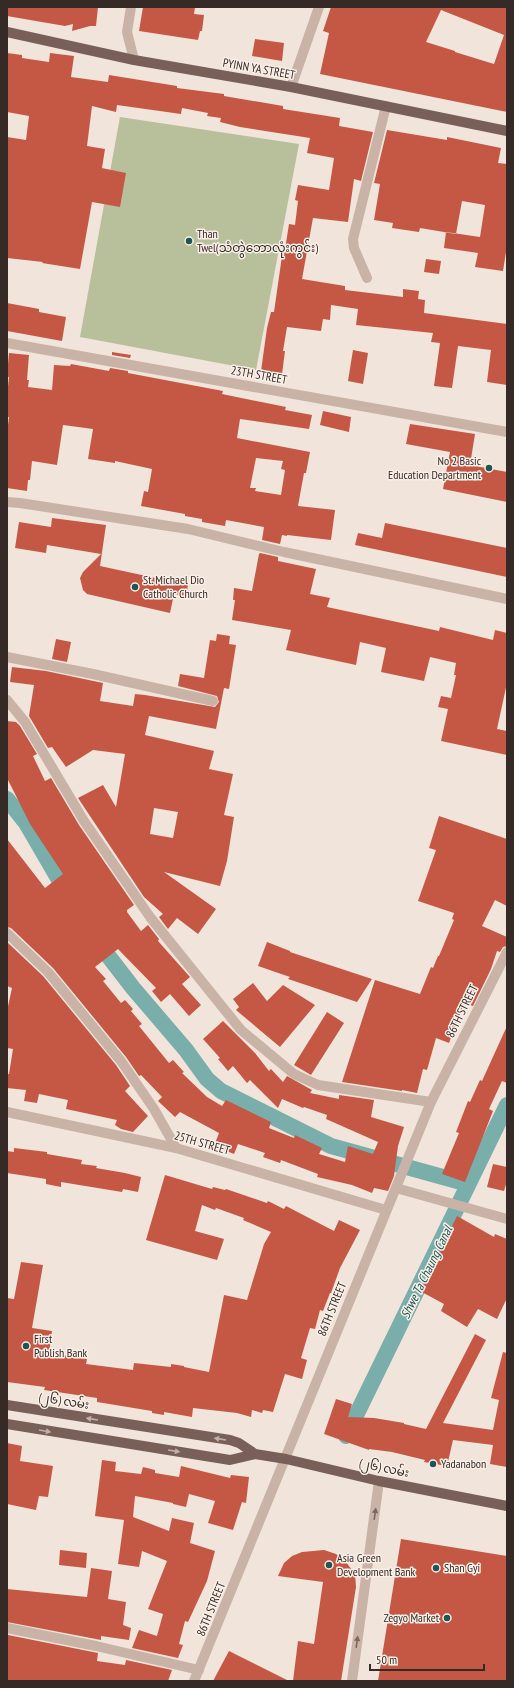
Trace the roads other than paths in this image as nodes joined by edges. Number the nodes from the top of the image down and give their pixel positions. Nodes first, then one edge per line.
1 (131, 7) edge
2 (319, 7) edge
3 (7, 32) edge
4 (134, 60) junction
5 (291, 87) junction
6 (386, 106) junction
7 (507, 131) edge
8 (367, 278) dead end
9 (7, 343) edge
10 (507, 432) edge
11 (7, 502) edge
12 (507, 599) edge
13 (7, 657) edge
14 (7, 700) edge
15 (213, 701) dead end
16 (7, 933) edge
17 (507, 952) edge
18 (431, 1102) junction
19 (7, 1112) edge
20 (176, 1148) junction
21 (396, 1188) junction
22 (386, 1210) junction
23 (507, 1219) edge
24 (7, 1405) edge
25 (7, 1424) edge
26 (256, 1454) junction
27 (286, 1459) junction
28 (379, 1481) junction
29 (507, 1506) edge
30 (7, 1628) edge
31 (199, 1670) junction
32 (194, 1681) edge
33 (352, 1681) edge

1 - 4 street
2 - 5 street
3 - 4 main road, PYINN YA STREET
4 - 5 main road, PYINN YA STREET
5 - 6 main road, PYINN YA STREET
6 - 7 main road, PYINN YA STREET
6 - 8 street
9 - 10 street, 23TH STREET
11 - 12 street
13 - 15 street
14 - 18 street
16 - 20 street
17 - 18 street, 86TH STREET
18 - 21 street, 86TH STREET
19 - 20 street, 25TH STREET
20 - 22 street, 25TH STREET
21 - 22 street, 86TH STREET
21 - 23 street
22 - 27 street, 86TH STREET
26 -> 24 main road, (၂၆) လမ်း
25 -> 26 main road, (၂၆) လမ်း
26 - 27 main road, (၂၆) လမ်း
27 - 28 main road, (၂၆) လမ်း
27 - 31 street, 86TH STREET
28 - 29 main road, (၂၆) လမ်း
33 -> 28 street
30 - 31 street
31 - 32 street, 86TH STREET

